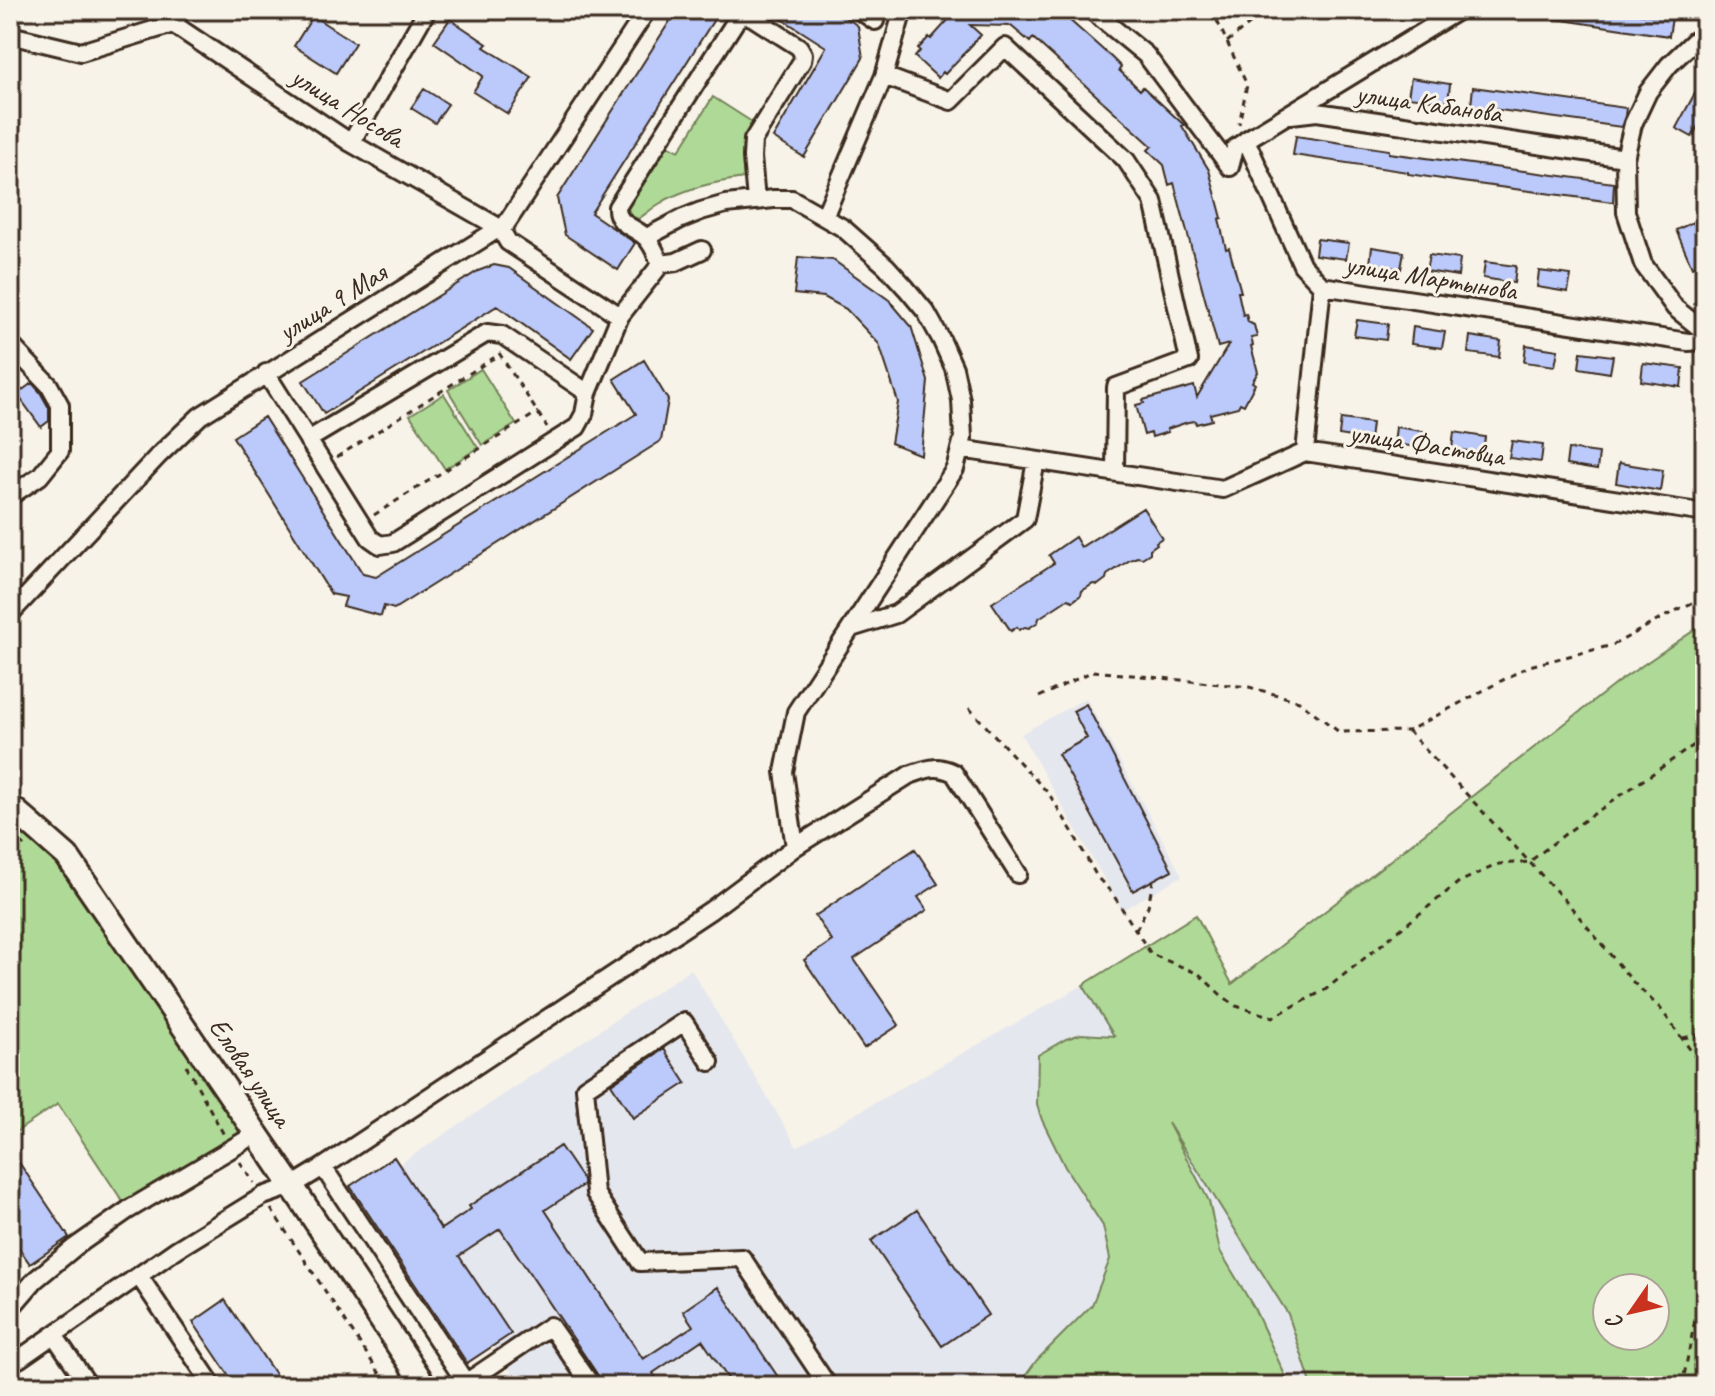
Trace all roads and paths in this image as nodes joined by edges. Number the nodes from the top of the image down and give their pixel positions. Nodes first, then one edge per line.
1 (427, 10) edge
2 (647, 10) edge
3 (859, 10) edge
4 (903, 10) edge
5 (1091, 10) edge
6 (1212, 10) edge
7 (1267, 10) edge
8 (1459, 10) edge
9 (178, 17) edge
10 (875, 21) dead end
11 (10, 35) edge
12 (1705, 35) edge
13 (1227, 42) junction
14 (884, 76) junction
15 (1287, 115) junction
16 (351, 143) junction
17 (1241, 144) junction
18 (1625, 158) junction
19 (756, 200) junction
20 (824, 217) junction
21 (500, 228) junction
22 (647, 237) junction
23 (702, 250) dead end
24 (661, 264) junction
25 (1322, 286) junction
26 (620, 316) junction
27 (1705, 332) edge
28 (487, 333) junction
29 (1705, 341) edge
30 (10, 344) edge
31 (500, 354) junction
32 (266, 373) junction
33 (588, 393) junction
34 (538, 412) junction
35 (308, 440) junction
36 (556, 440) junction
37 (960, 449) junction
38 (1305, 452) junction
39 (1036, 461) junction
40 (324, 465) junction
41 (1115, 472) junction
42 (10, 496) edge
43 (1705, 513) edge
44 (361, 524) junction
45 (1705, 597) edge
46 (10, 614) edge
47 (851, 628) junction
48 (1039, 697) dead end
49 (969, 708) dead end
50 (1408, 731) junction
51 (1705, 734) edge
52 (10, 806) edge
53 (10, 835) edge
54 (795, 847) junction
55 (31, 851) dead end
56 (1529, 862) junction
57 (1018, 874) dead end
58 (1153, 881) dead end
59 (1136, 930) junction
60 (1705, 1033) edge
61 (1683, 1038) junction
62 (183, 1060) dead end
63 (710, 1062) dead end
64 (1705, 1070) edge
65 (256, 1134) junction
66 (232, 1149) junction
67 (323, 1167) junction
68 (292, 1186) junction
69 (263, 1196) junction
70 (1705, 1269) edge
71 (139, 1276) junction
72 (10, 1309) edge
73 (54, 1335) junction
74 (19, 1359) dead end
75 (486, 1378) edge
76 (463, 1384) edge
77 (89, 1386) edge
78 (213, 1386) edge
79 (388, 1386) edge
80 (425, 1386) edge
81 (592, 1386) edge
82 (828, 1386) edge
83 (1682, 1386) edge

1 - 16 street
2 - 21 street, улица 9 Мая
3 - 10 street
4 - 14 street
5 - 17 street
6 - 13 path
7 - 13 path
8 - 15 street
9 - 11 street
9 - 16 street, улица Носова
12 - 18 street
13 - 17 path
14 - 20 street
14 - 41 street
15 - 17 street, улица Кабанова
15 - 18 street, улица Кабанова
16 - 21 street, улица Носова
17 - 25 street, улица Мартынова
18 - 27 street
19 - 20 street
19 - 22 street
19 - 22 street
20 - 37 street
21 - 26 street, улица Носова
21 - 32 street, улица 9 Мая
22 - 24 street
23 - 24 street
24 - 26 street
25 - 29 street, улица Мартынова
25 - 38 street, улица Фастовца
26 - 33 street
28 - 31 path
28 - 33 street
28 - 35 street
30 - 42 street
31 - 34 path
31 - 40 path
32 - 35 street
32 - 46 street, улица 9 Мая
33 - 36 street
34 - 36 path
34 - 44 path
35 - 40 street
36 - 44 street
37 - 39 street
37 - 47 street
38 - 41 street
38 - 43 street, улица Фастовца
39 - 41 street
39 - 47 street
40 - 44 street
45 - 50 path
47 - 54 street
48 - 50 path
49 - 59 path
50 - 56 path
51 - 56 path
52 - 65 main road, Еловая улица
53 - 55 path
54 - 57 street
54 - 67 street
56 - 59 path
56 - 61 path
58 - 59 path
60 - 61 path
61 - 64 path
62 - 66 path
63 - 82 street
65 - 66 street
65 - 68 main road, Еловая улица
66 - 69 path
66 - 72 street
67 - 68 street
67 - 76 street
68 - 69 street
68 - 80 main road, Еловая улица
69 - 71 street
69 - 79 path
70 - 83 path
71 - 73 street
71 - 78 street
73 - 74 street
73 - 77 street
75 - 76 street
75 - 81 street

